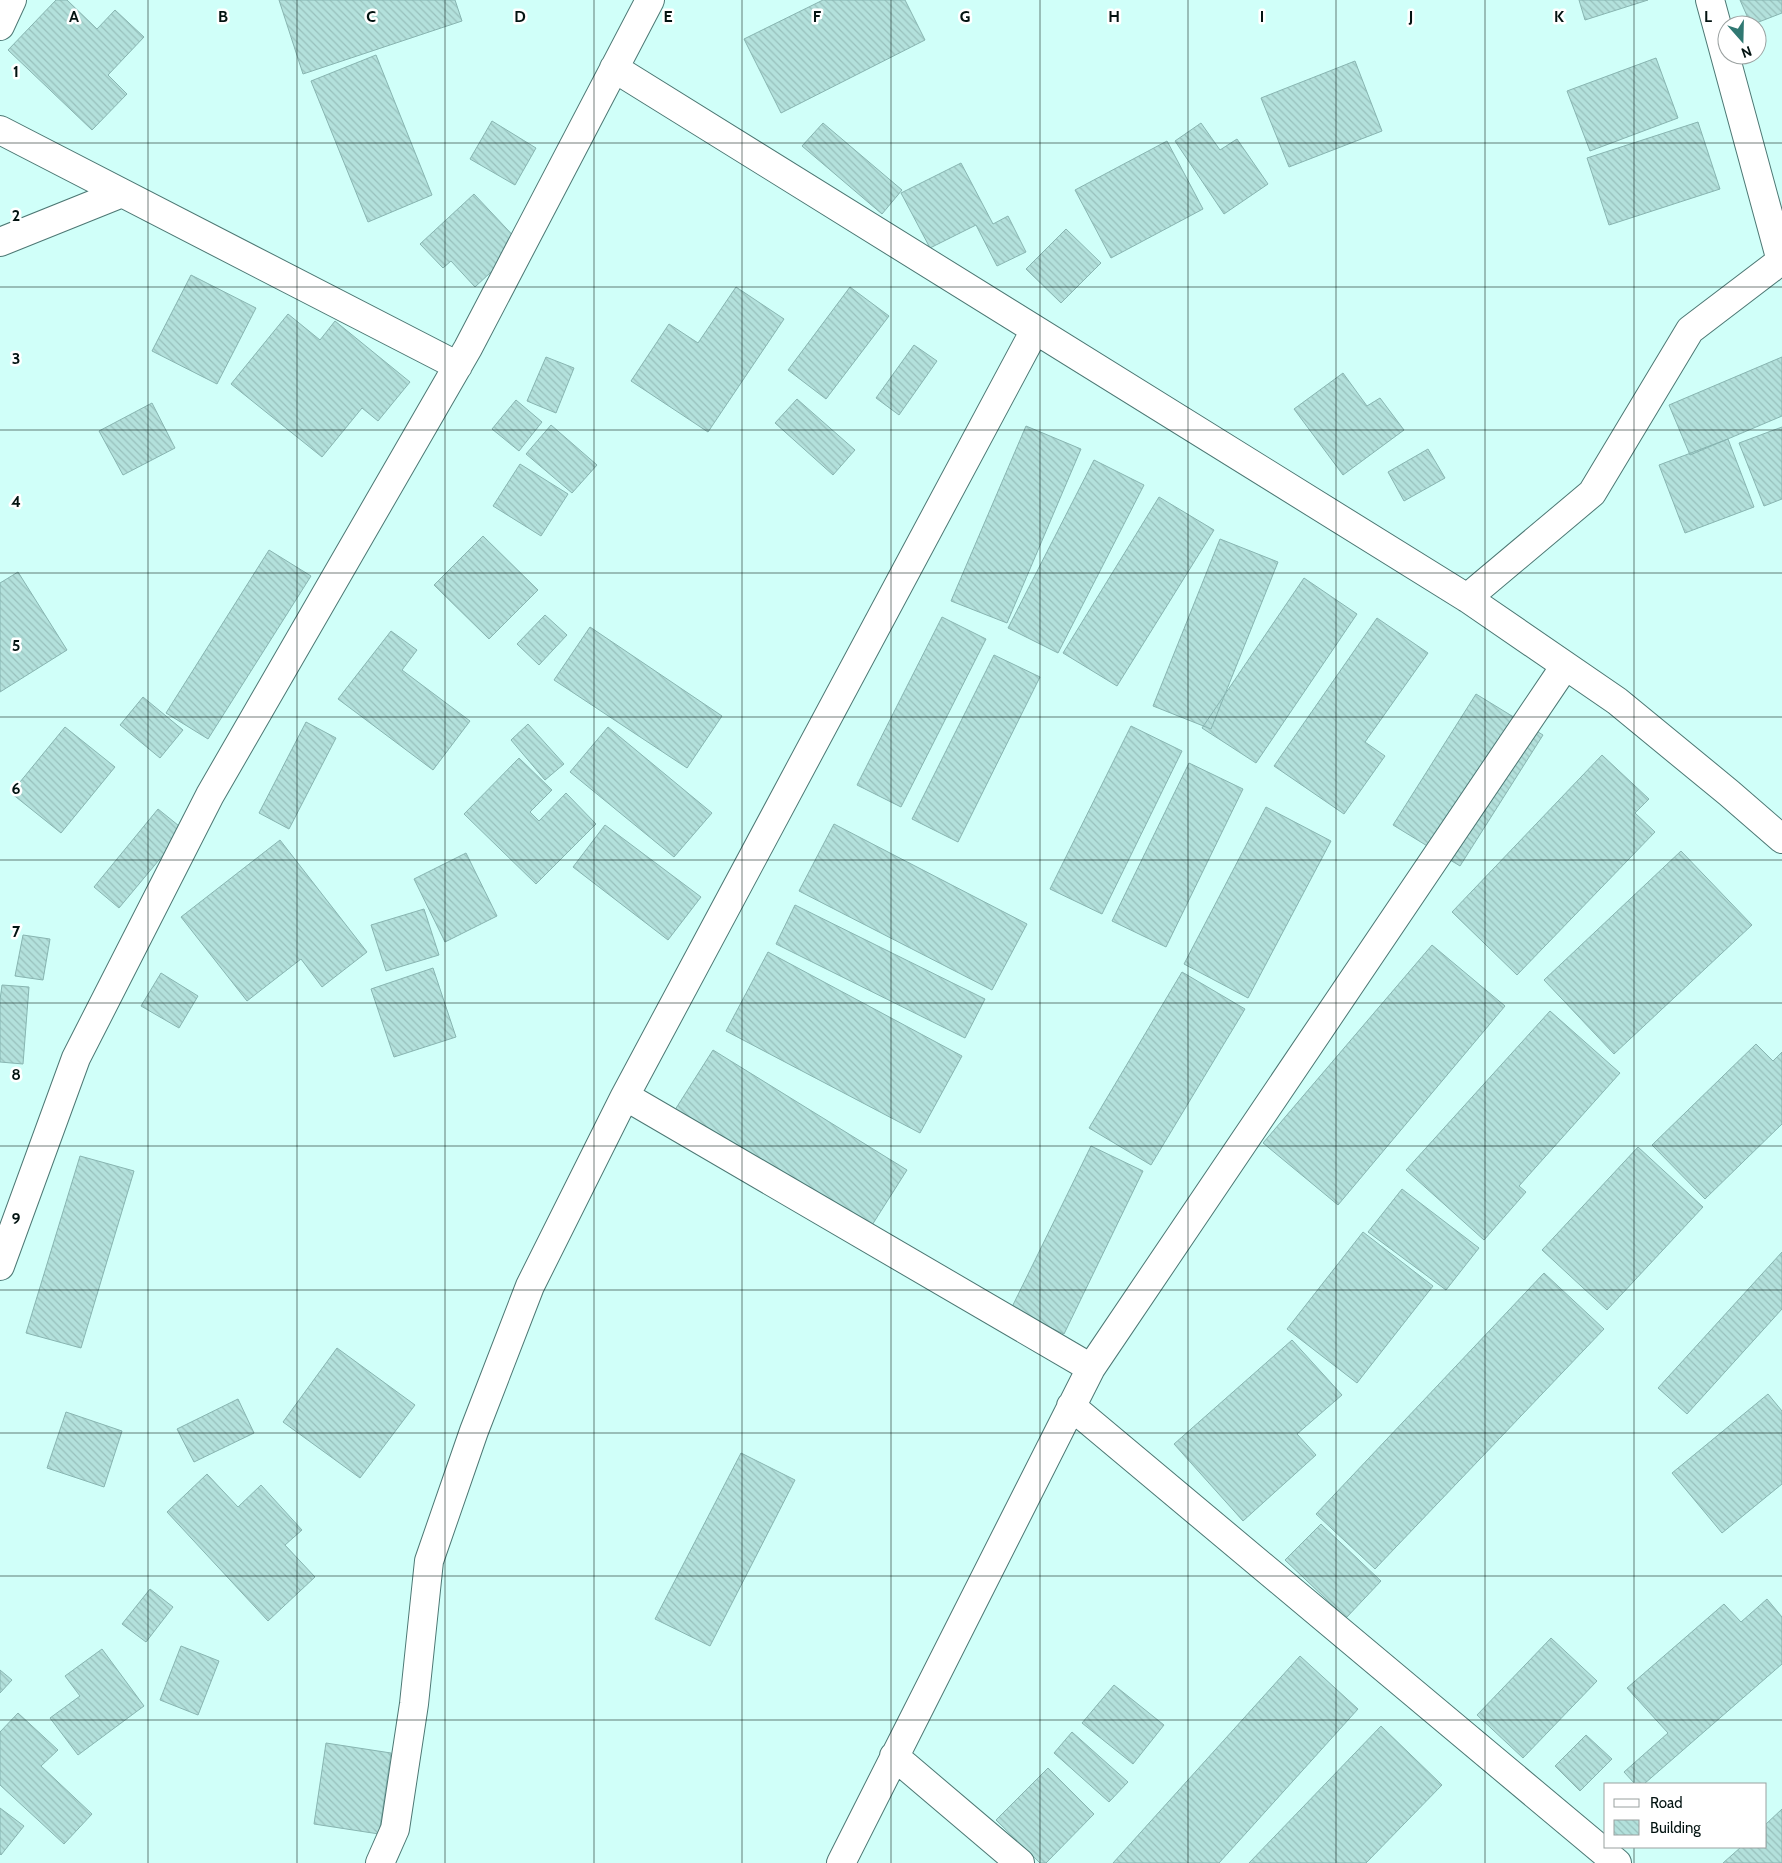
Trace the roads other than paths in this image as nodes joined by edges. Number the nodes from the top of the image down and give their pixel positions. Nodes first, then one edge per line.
1 (12, 0) edge
2 (650, 0) edge
3 (1710, 0) edge
4 (0, 26) edge
5 (614, 68) junction
6 (0, 130) edge
7 (122, 193) junction
8 (0, 242) edge
9 (1782, 261) edge
10 (1035, 330) junction
11 (458, 366) junction
12 (1467, 598) junction
13 (1565, 666) junction
14 (1782, 839) edge
15 (625, 1096) junction
16 (0, 1266) edge
17 (1091, 1368) junction
18 (1072, 1406) junction
19 (894, 1756) junction
20 (380, 1863) edge
21 (841, 1863) edge
22 (1020, 1863) edge
23 (1617, 1863) edge

1 - 4 street
2 - 5 street
3 - 9 street
5 - 10 street
5 - 11 street
6 - 7 street
7 - 8 street
7 - 11 street
9 - 12 street
10 - 12 street
10 - 15 street
11 - 16 street
12 - 13 street
13 - 14 street
13 - 17 street
15 - 17 street
15 - 20 street
17 - 18 street
18 - 19 street
18 - 23 street
19 - 21 street
19 - 22 street

